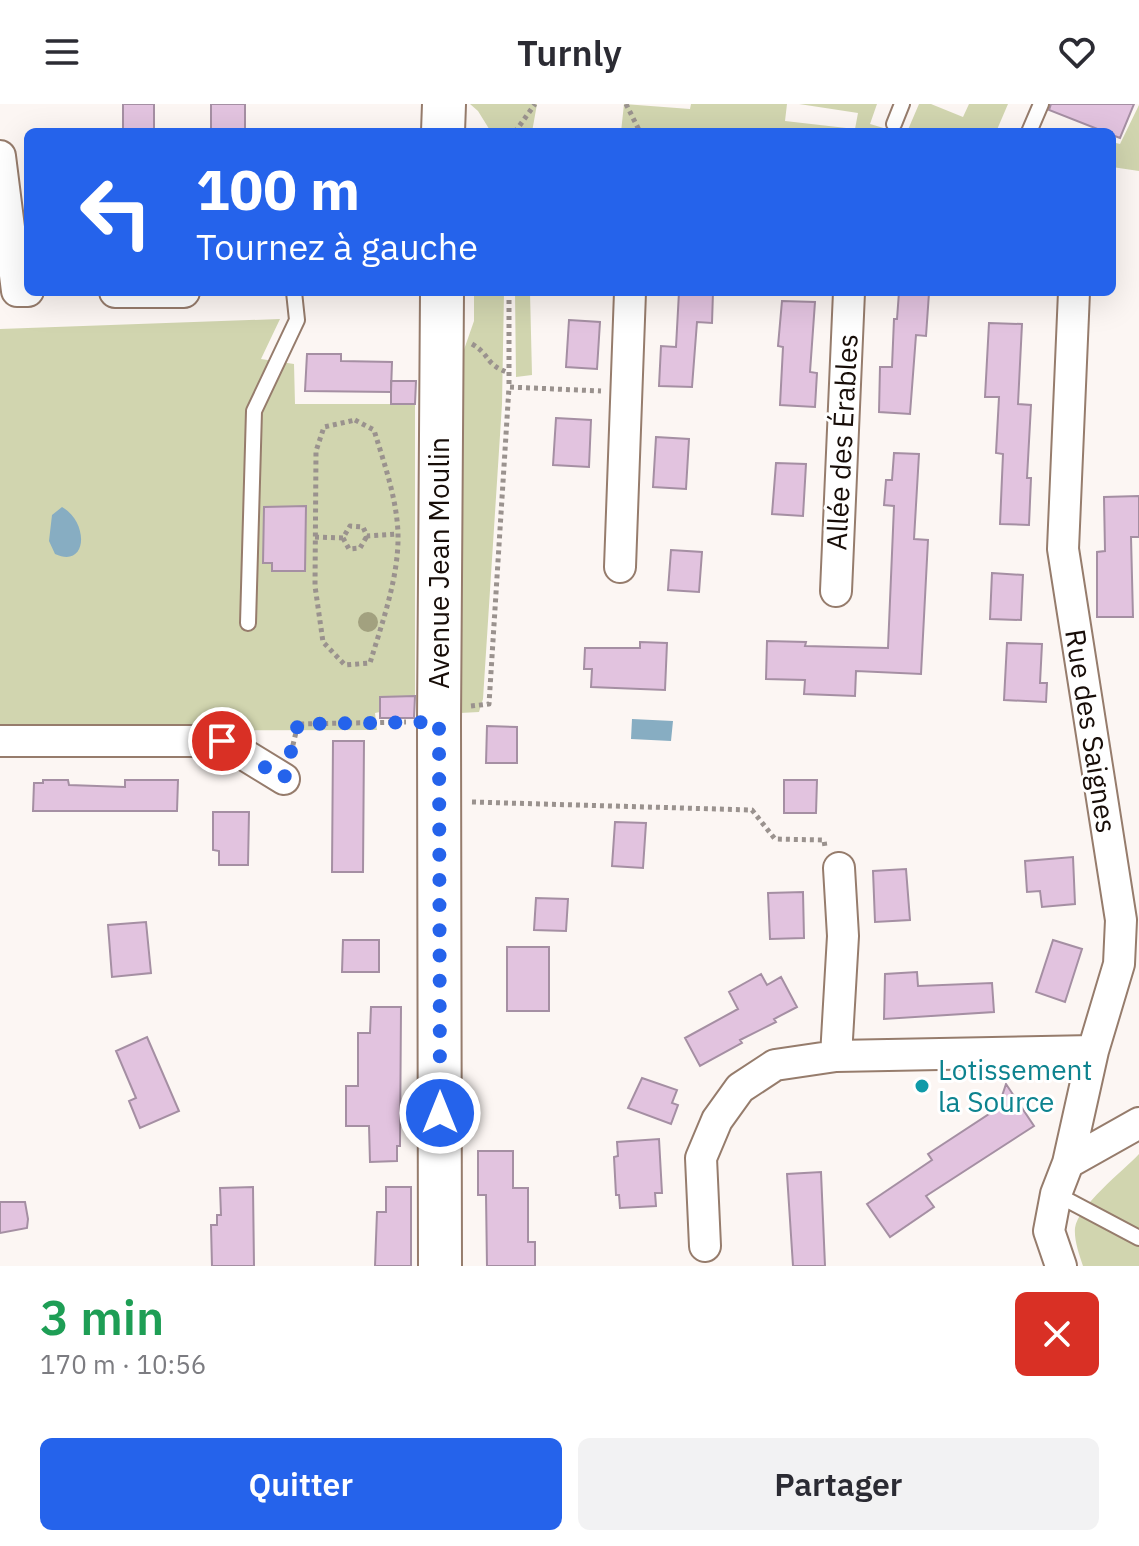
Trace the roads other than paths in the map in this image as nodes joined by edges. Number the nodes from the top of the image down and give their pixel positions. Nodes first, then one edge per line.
1 (444, 104) edge
2 (902, 104) edge
3 (1041, 104) edge
4 (894, 124) dead end
5 (443, 128) edge
6 (1031, 128) edge
7 (0, 156) edge
8 (24, 291) edge
9 (294, 296) edge
10 (442, 296) edge
11 (630, 296) edge
12 (849, 296) edge
13 (1074, 296) edge
14 (620, 567) dead end
15 (836, 591) dead end
16 (248, 623) dead end
17 (0, 741) edge
18 (284, 779) road end
19 (839, 868) road end
20 (1093, 1051) junction
21 (836, 1056) junction
22 (1139, 1123) edge
23 (1068, 1163) junction
24 (1056, 1194) junction
25 (1139, 1238) edge
26 (705, 1246) dead end
27 (440, 1266) edge
28 (1061, 1266) edge

1 - 5 main road
2 - 4 lane
3 - 6 lane
7 - 8 street
9 - 16 lane
10 - 27 main road, Avenue Jean Moulin
11 - 14 street
12 - 15 street, Allée des Érables
13 - 20 street, Rue des Saignes
17 - 18 street
19 - 21 street
20 - 21 street
20 - 23 street, Rue des Saignes
21 - 26 street
22 - 23 street
23 - 24 street, Rue des Saignes
24 - 25 lane
24 - 28 street, Rue des Saignes

